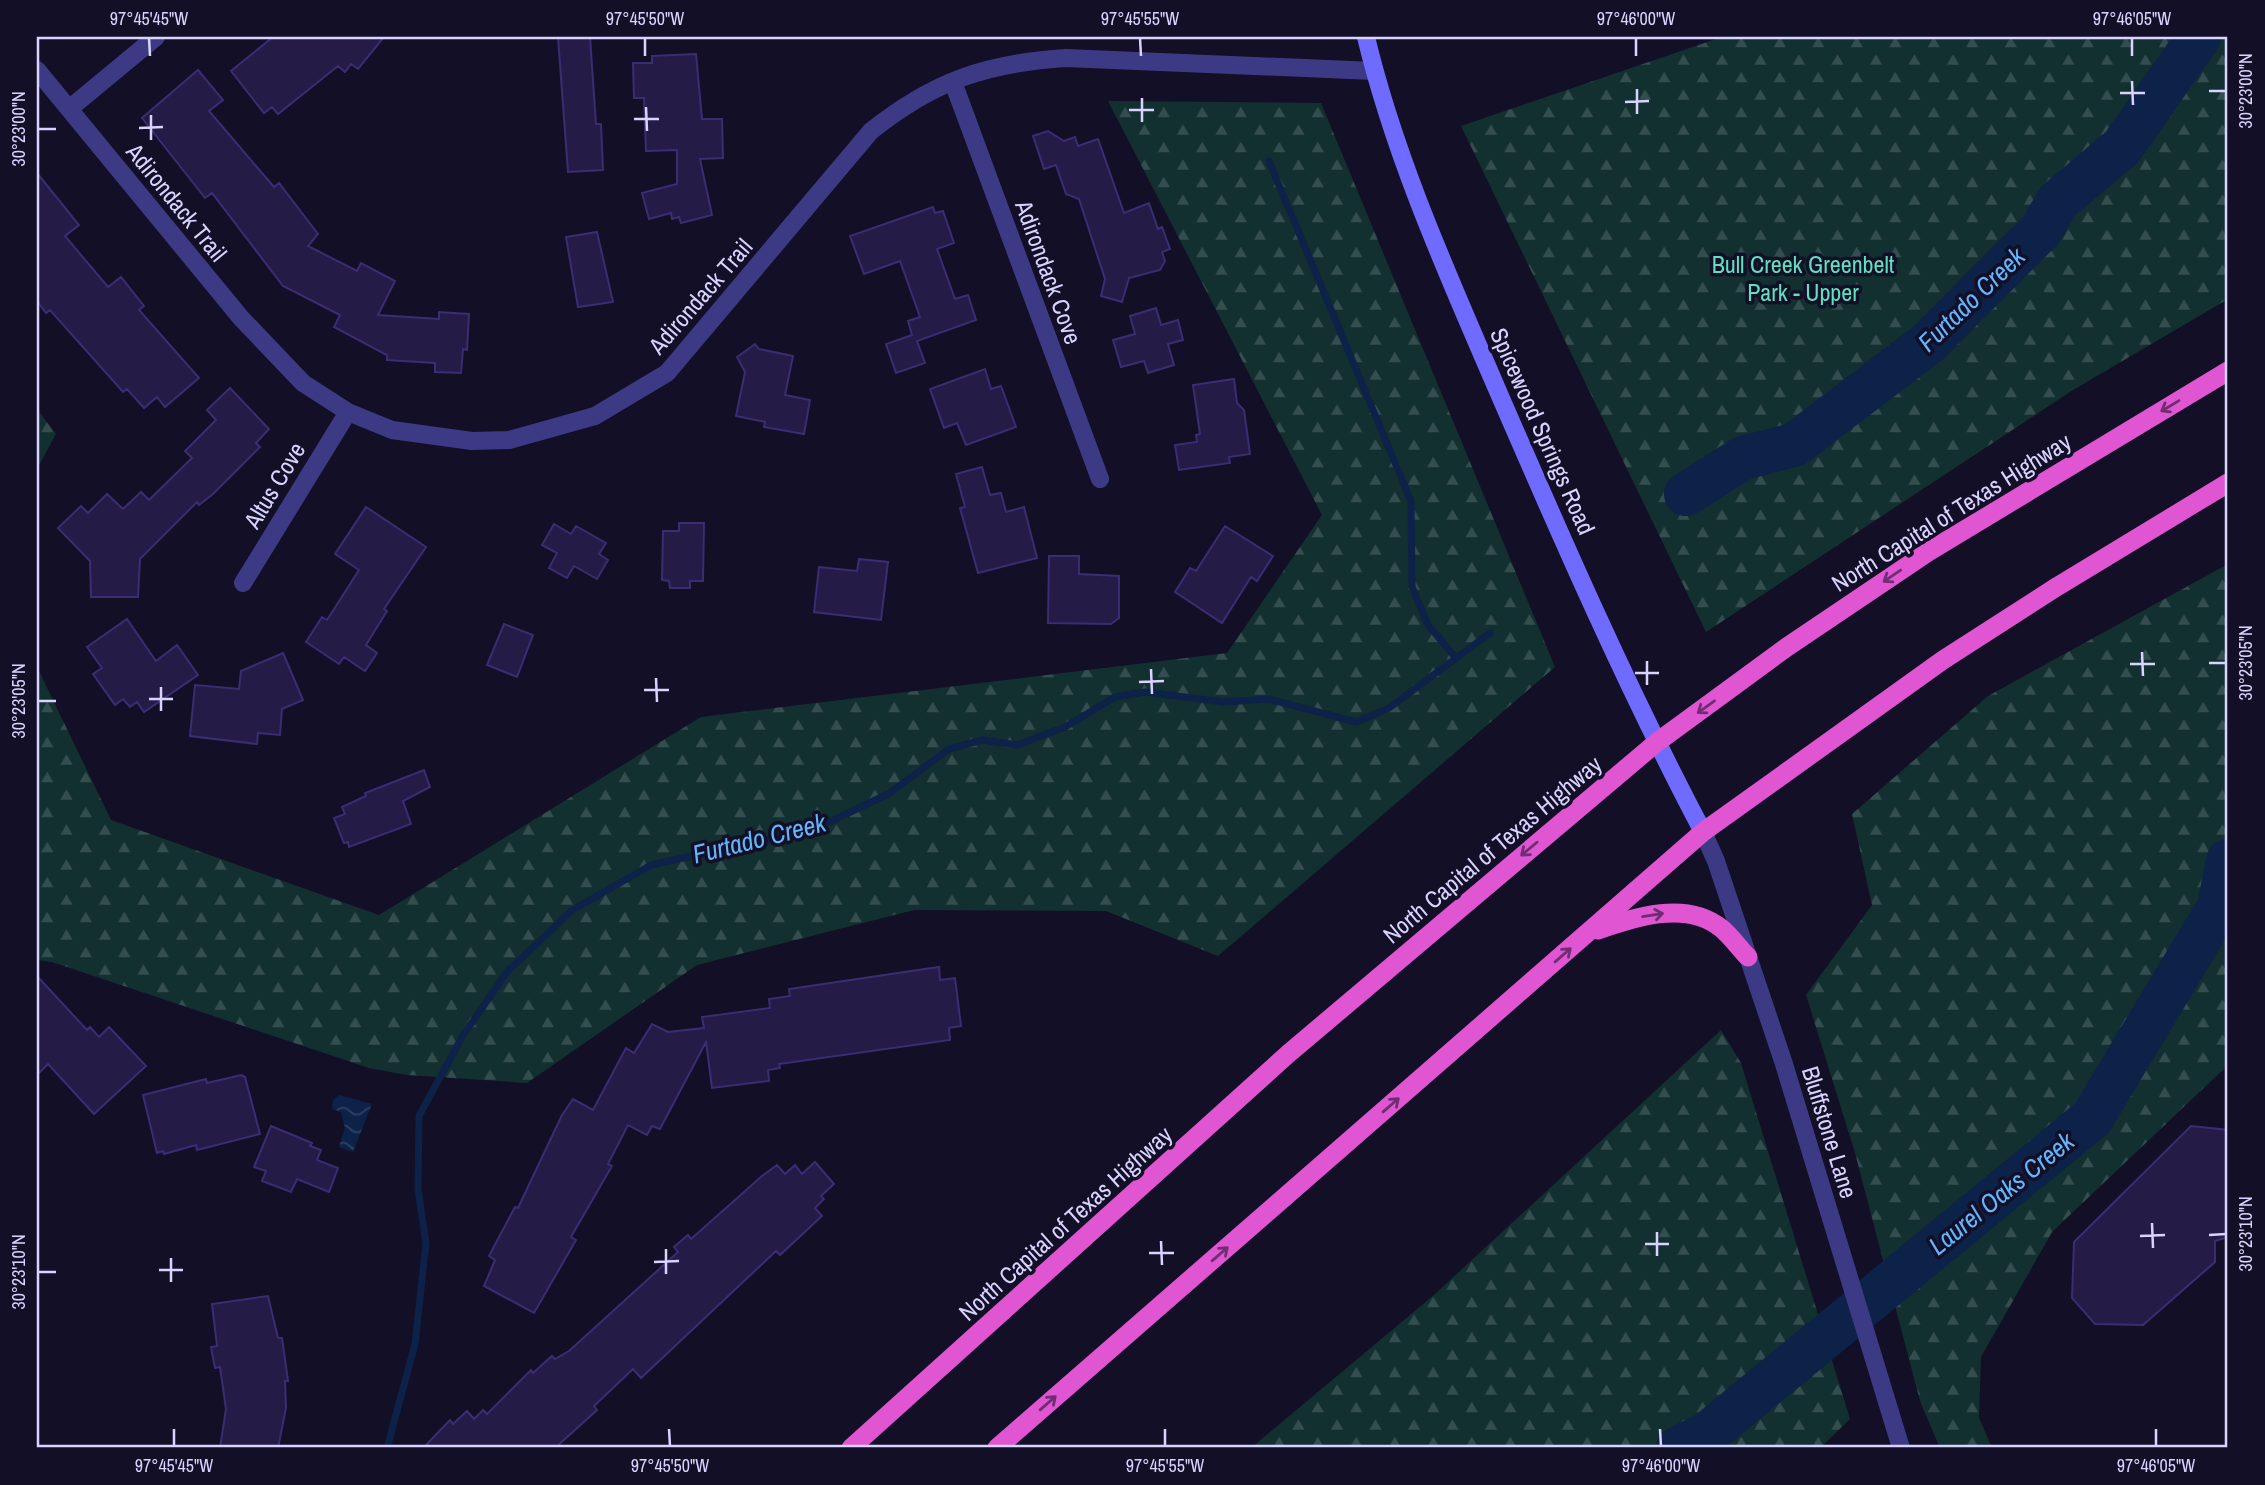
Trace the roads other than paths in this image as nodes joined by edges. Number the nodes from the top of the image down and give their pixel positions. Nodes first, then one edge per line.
1 (156, 37) edge
2 (1366, 37) edge
3 (37, 70) edge
4 (1374, 71) junction
5 (953, 82) junction
6 (69, 109) junction
7 (2228, 371) edge
8 (348, 412) junction
9 (1100, 479) dead end
10 (2228, 483) edge
11 (243, 583) dead end
12 (1656, 743) junction
13 (1703, 832) junction
14 (1588, 933) junction
15 (1748, 957) junction
16 (851, 1448) edge
17 (996, 1448) edge
18 (1901, 1448) edge

1 - 6 street
2 - 4 main road, Spicewood Springs Road
3 - 6 street, Adirondack Trail
4 - 5 street, Adirondack Trail
4 - 12 main road, Spicewood Springs Road
5 - 8 street, Adirondack Trail
5 - 9 street, Adirondack Cove
6 - 8 street, Adirondack Trail
7 -> 12 highway, North Capital of Texas Highway
8 - 11 street, Altus Cove
10 - 13 highway
12 - 13 main road, Spicewood Springs Road
12 -> 16 highway, North Capital of Texas Highway
13 - 14 highway
13 - 15 street, Bluffstone Lane
14 -> 15 highway
17 -> 14 highway
15 - 18 street, Bluffstone Lane

